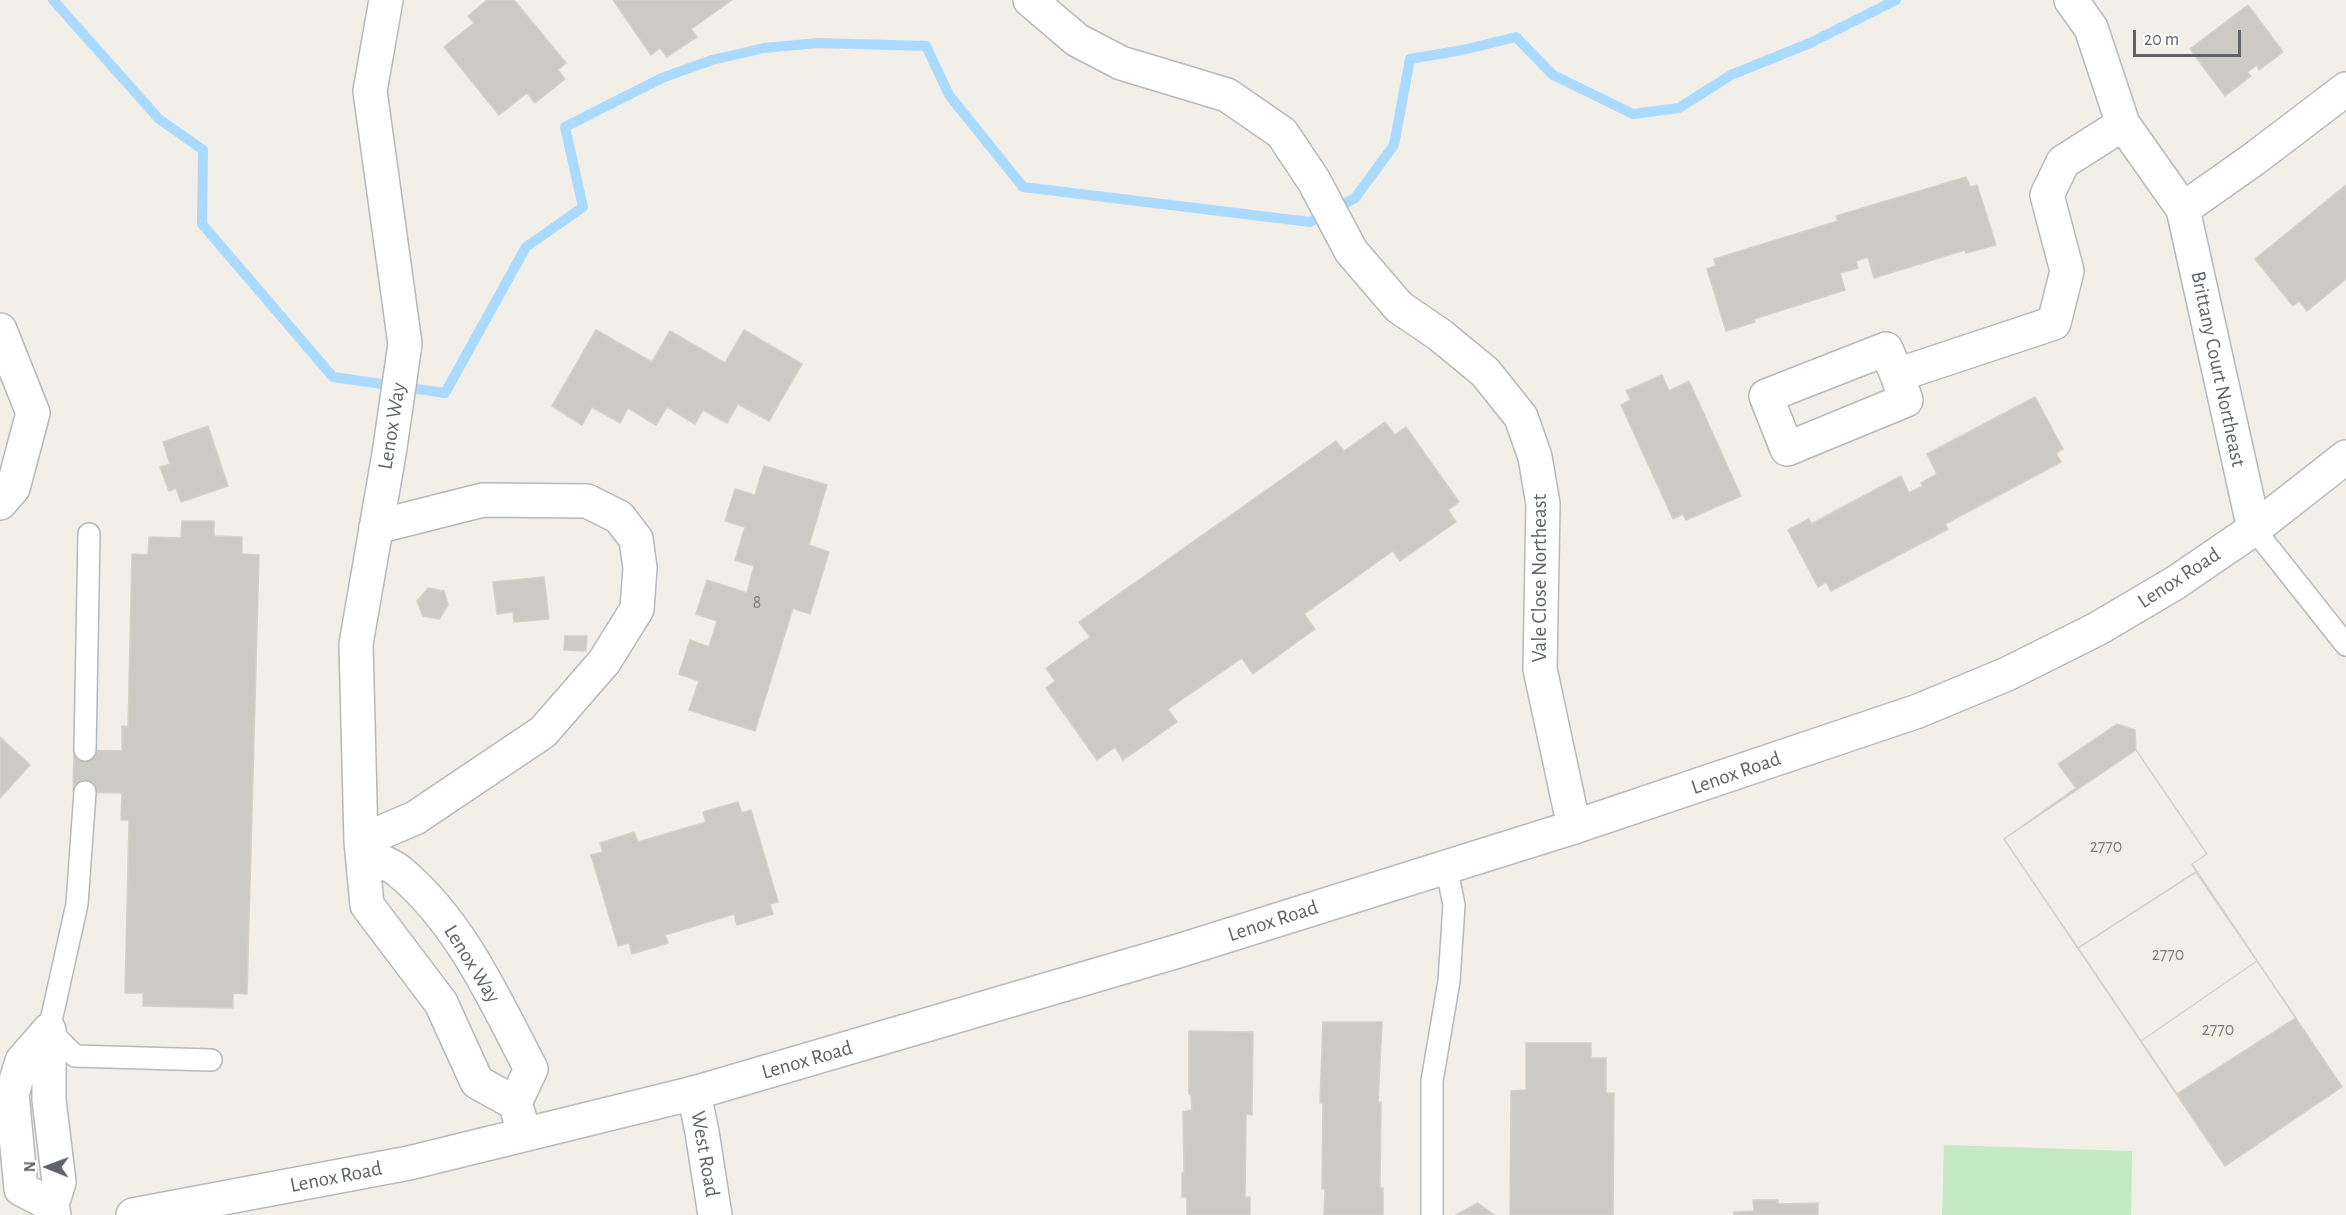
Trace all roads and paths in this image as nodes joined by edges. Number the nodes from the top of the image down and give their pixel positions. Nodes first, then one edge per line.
1 (386, 0) edge
2 (1030, 0) edge
3 (2071, 0) edge
4 (2346, 88) edge
5 (2123, 124) junction
6 (2183, 209) junction
7 (0, 330) edge
8 (1897, 375) dead end
9 (2346, 457) edge
10 (0, 503) edge
11 (376, 527) junction
12 (2254, 529) junction
13 (89, 534) dead end
14 (2346, 645) edge
15 (85, 750) dead end
16 (85, 792) dead end
17 (1575, 827) junction
18 (362, 848) junction
19 (1446, 866) junction
20 (483, 979) junction
21 (441, 1003) junction
22 (49, 1030) junction
23 (211, 1060) dead end
24 (6, 1087) edge
25 (694, 1093) junction
26 (515, 1103) junction
27 (52, 1126) junction
28 (15, 1132) junction
29 (524, 1135) junction
30 (53, 1210) edge
31 (134, 1215) edge
32 (715, 1215) edge
33 (1432, 1215) edge

1 - 11 street, Lenox Way
2 - 17 street, Vale Close Northeast
3 - 5 street
4 - 6 street
5 - 6 street
5 - 8 street
6 - 12 street, Brittany Court Northeast
7 - 10 street
9 - 12 street, Lenox Road
11 - 18 street, Lenox Way
11 - 18 street
12 - 14 lane
12 - 17 street, Lenox Road
13 - 15 lane
16 - 22 lane
17 - 19 street, Lenox Road
18 - 20 street, Lenox Way
18 - 21 street, Lenox Way
19 - 25 street, Lenox Road
19 - 33 lane
20 - 21 street
20 - 26 street, Lenox Way
21 - 26 street, Lenox Way
22 - 23 lane
22 - 24 street
22 - 27 street
24 - 28 street
25 - 29 street, Lenox Road
25 - 32 street, West Road
26 - 29 street
27 - 28 street
27 - 30 street
28 - 30 street
29 - 31 street, Lenox Road

